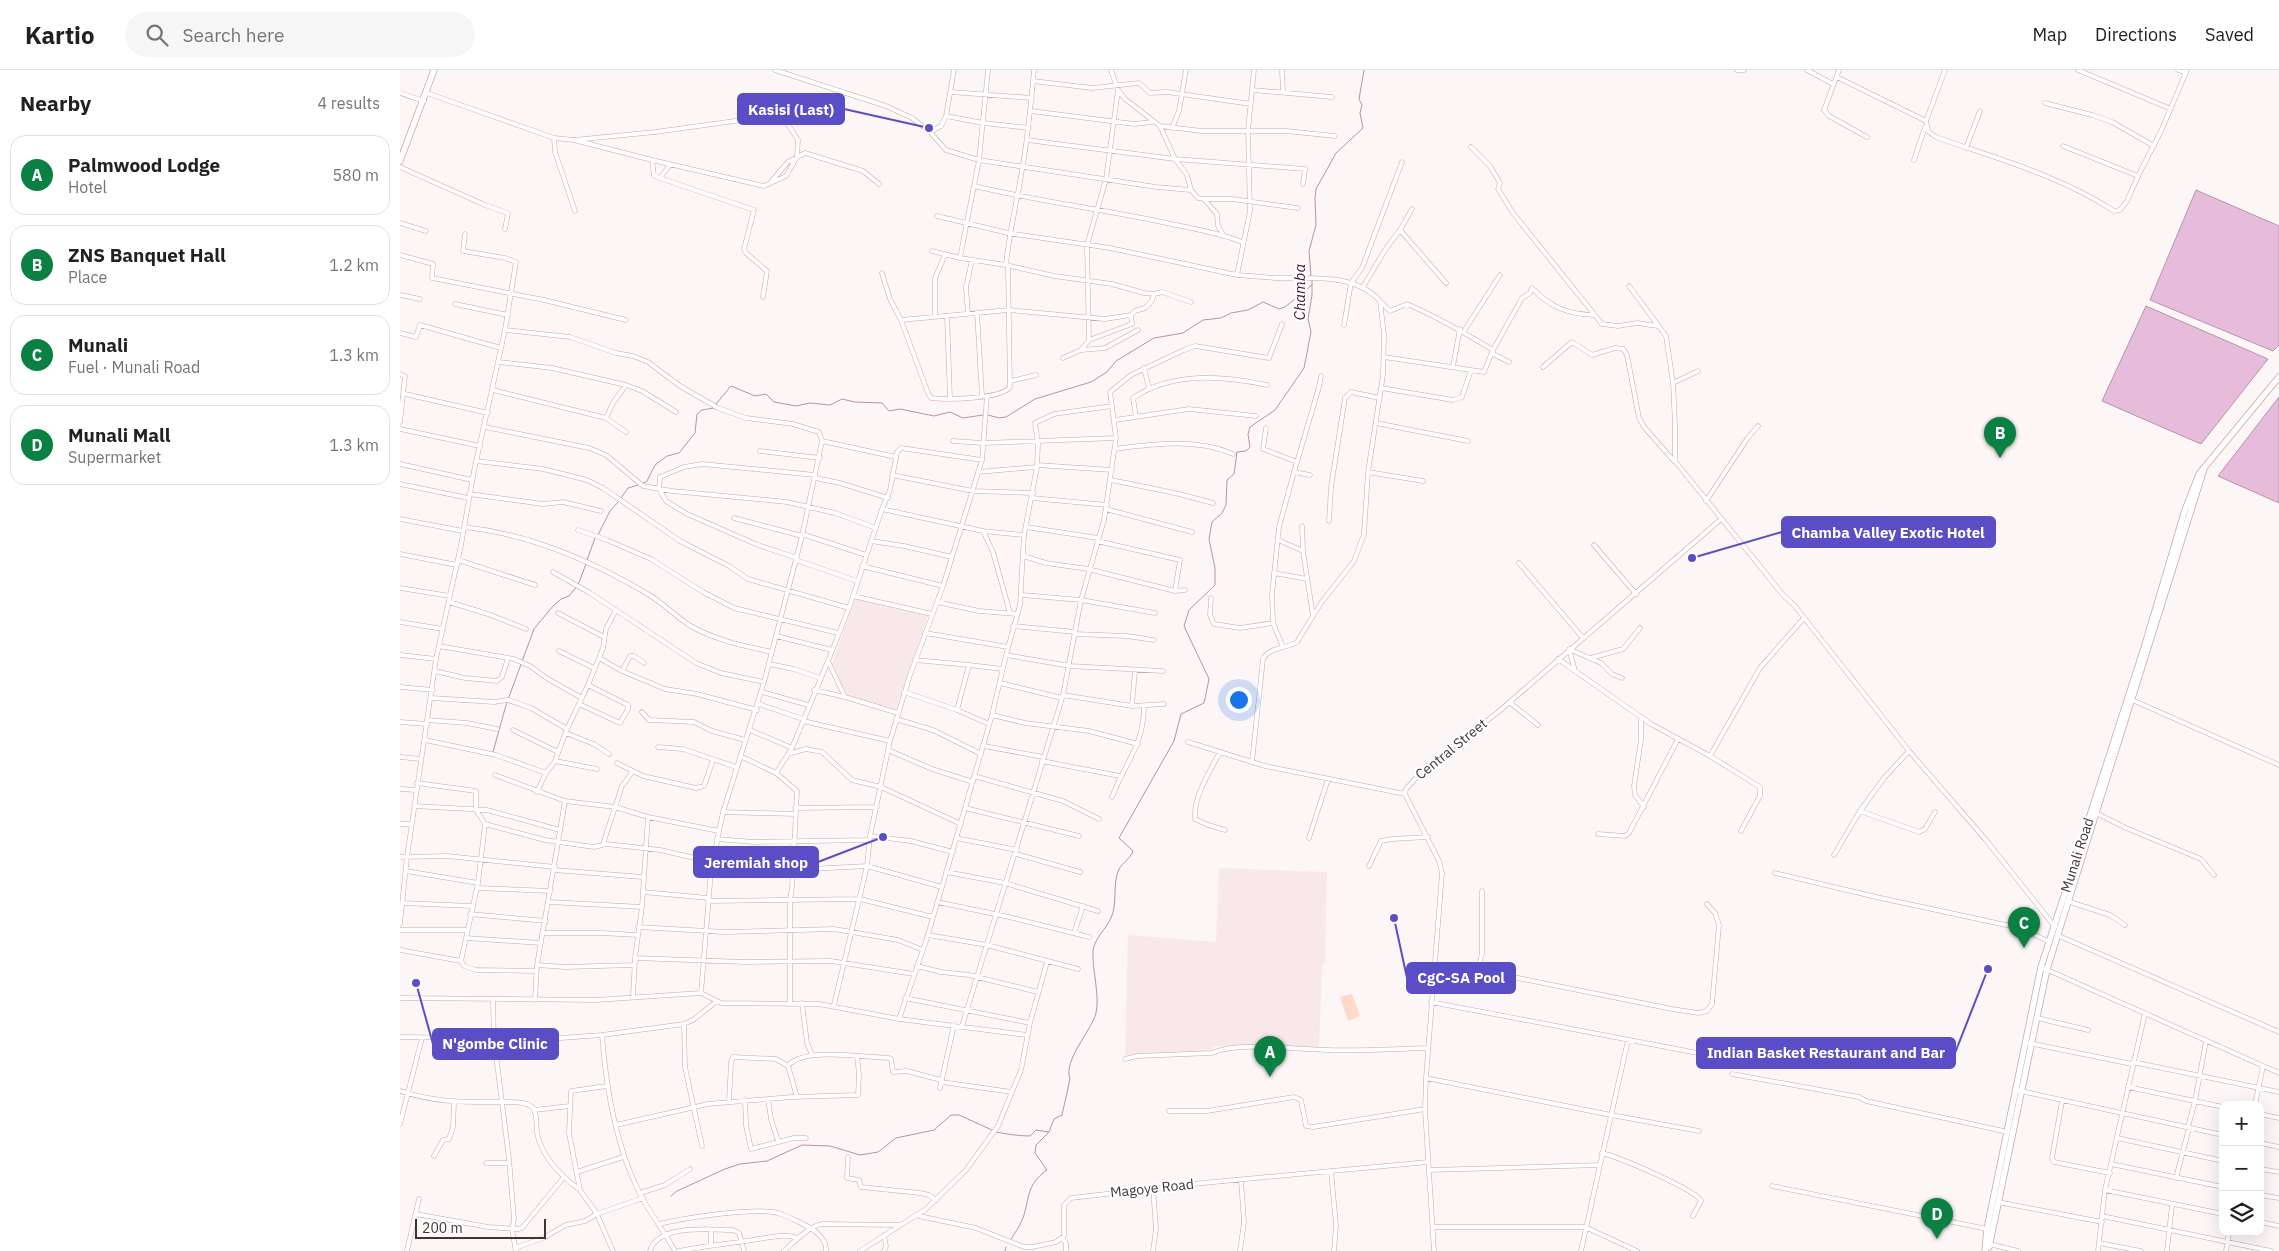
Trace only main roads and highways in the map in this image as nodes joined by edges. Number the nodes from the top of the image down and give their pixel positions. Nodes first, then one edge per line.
1 (434, 70) edge
2 (400, 161) edge
3 (2279, 377) edge
4 (2094, 812) junction
5 (2056, 930) junction
6 (2051, 943) junction
7 (2044, 968) junction
8 (2029, 1043) junction
9 (1996, 1202) junction
10 (1988, 1244) junction
11 (1987, 1251) edge

1 - 2 main road
3 - 4 main road, Munali Road
4 - 5 main road, Munali Road
4 - 5 main road, Munali Road
5 - 6 main road, Munali Road
5 - 6 main road, Munali Road
6 - 7 main road, Munali Road
7 - 8 main road, Munali Road
7 - 8 main road, Munali Road
8 - 9 main road, Munali Road
9 - 10 main road, Munali Road
9 - 10 main road, Munali Road
10 - 11 main road, Munali Road

